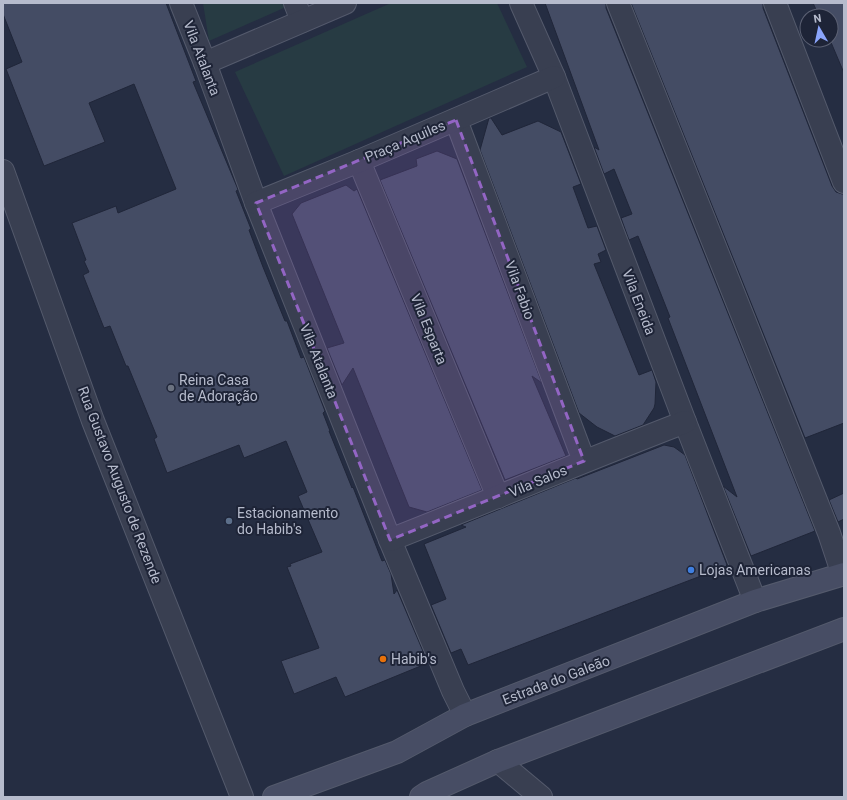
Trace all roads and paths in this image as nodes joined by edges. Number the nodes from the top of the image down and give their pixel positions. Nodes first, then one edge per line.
1 (181, 3) edge
2 (345, 3) edge
3 (521, 3) edge
4 (618, 3) edge
5 (775, 3) edge
6 (299, 12) edge
7 (205, 63) junction
8 (554, 77) junction
9 (456, 120) junction
10 (359, 161) junction
11 (3, 172) edge
12 (844, 182) edge
13 (256, 203) junction
14 (685, 422) junction
15 (584, 461) junction
16 (498, 497) junction
17 (390, 540) junction
18 (844, 575) edge
19 (755, 602) junction
20 (844, 629) edge
21 (465, 715) junction
22 (498, 761) junction
23 (242, 797) edge
24 (274, 797) edge
25 (421, 797) edge
26 (541, 797) edge

1 - 7 street, Vila Atalanta
2 - 6 street
3 - 8 street, Vila Eneida
4 - 18 street
5 - 12 street
6 - 7 street
7 - 13 street, Vila Atalanta
8 - 9 street, Praça Aquiles
8 - 14 street, Vila Eneida
9 - 10 street, Praça Aquiles
9 - 15 street, Vila Fabio
10 - 13 street, Praça Aquiles
10 - 16 street, Vila Esparta
11 - 23 street, Rua Gustavo Augusto de Rezende
13 - 17 street, Vila Atalanta
14 - 15 street, Vila Salos
14 - 19 street, Vila Eneida
15 - 16 street, Vila Salos
16 - 17 street, Vila Salos
17 - 21 street, Vila Atalanta
18 - 19 main road, Estrada do Galeão
19 - 21 main road, Estrada do Galeão
20 - 22 main road
21 - 24 main road, Estrada do Galeão
22 - 25 main road
22 - 26 street

